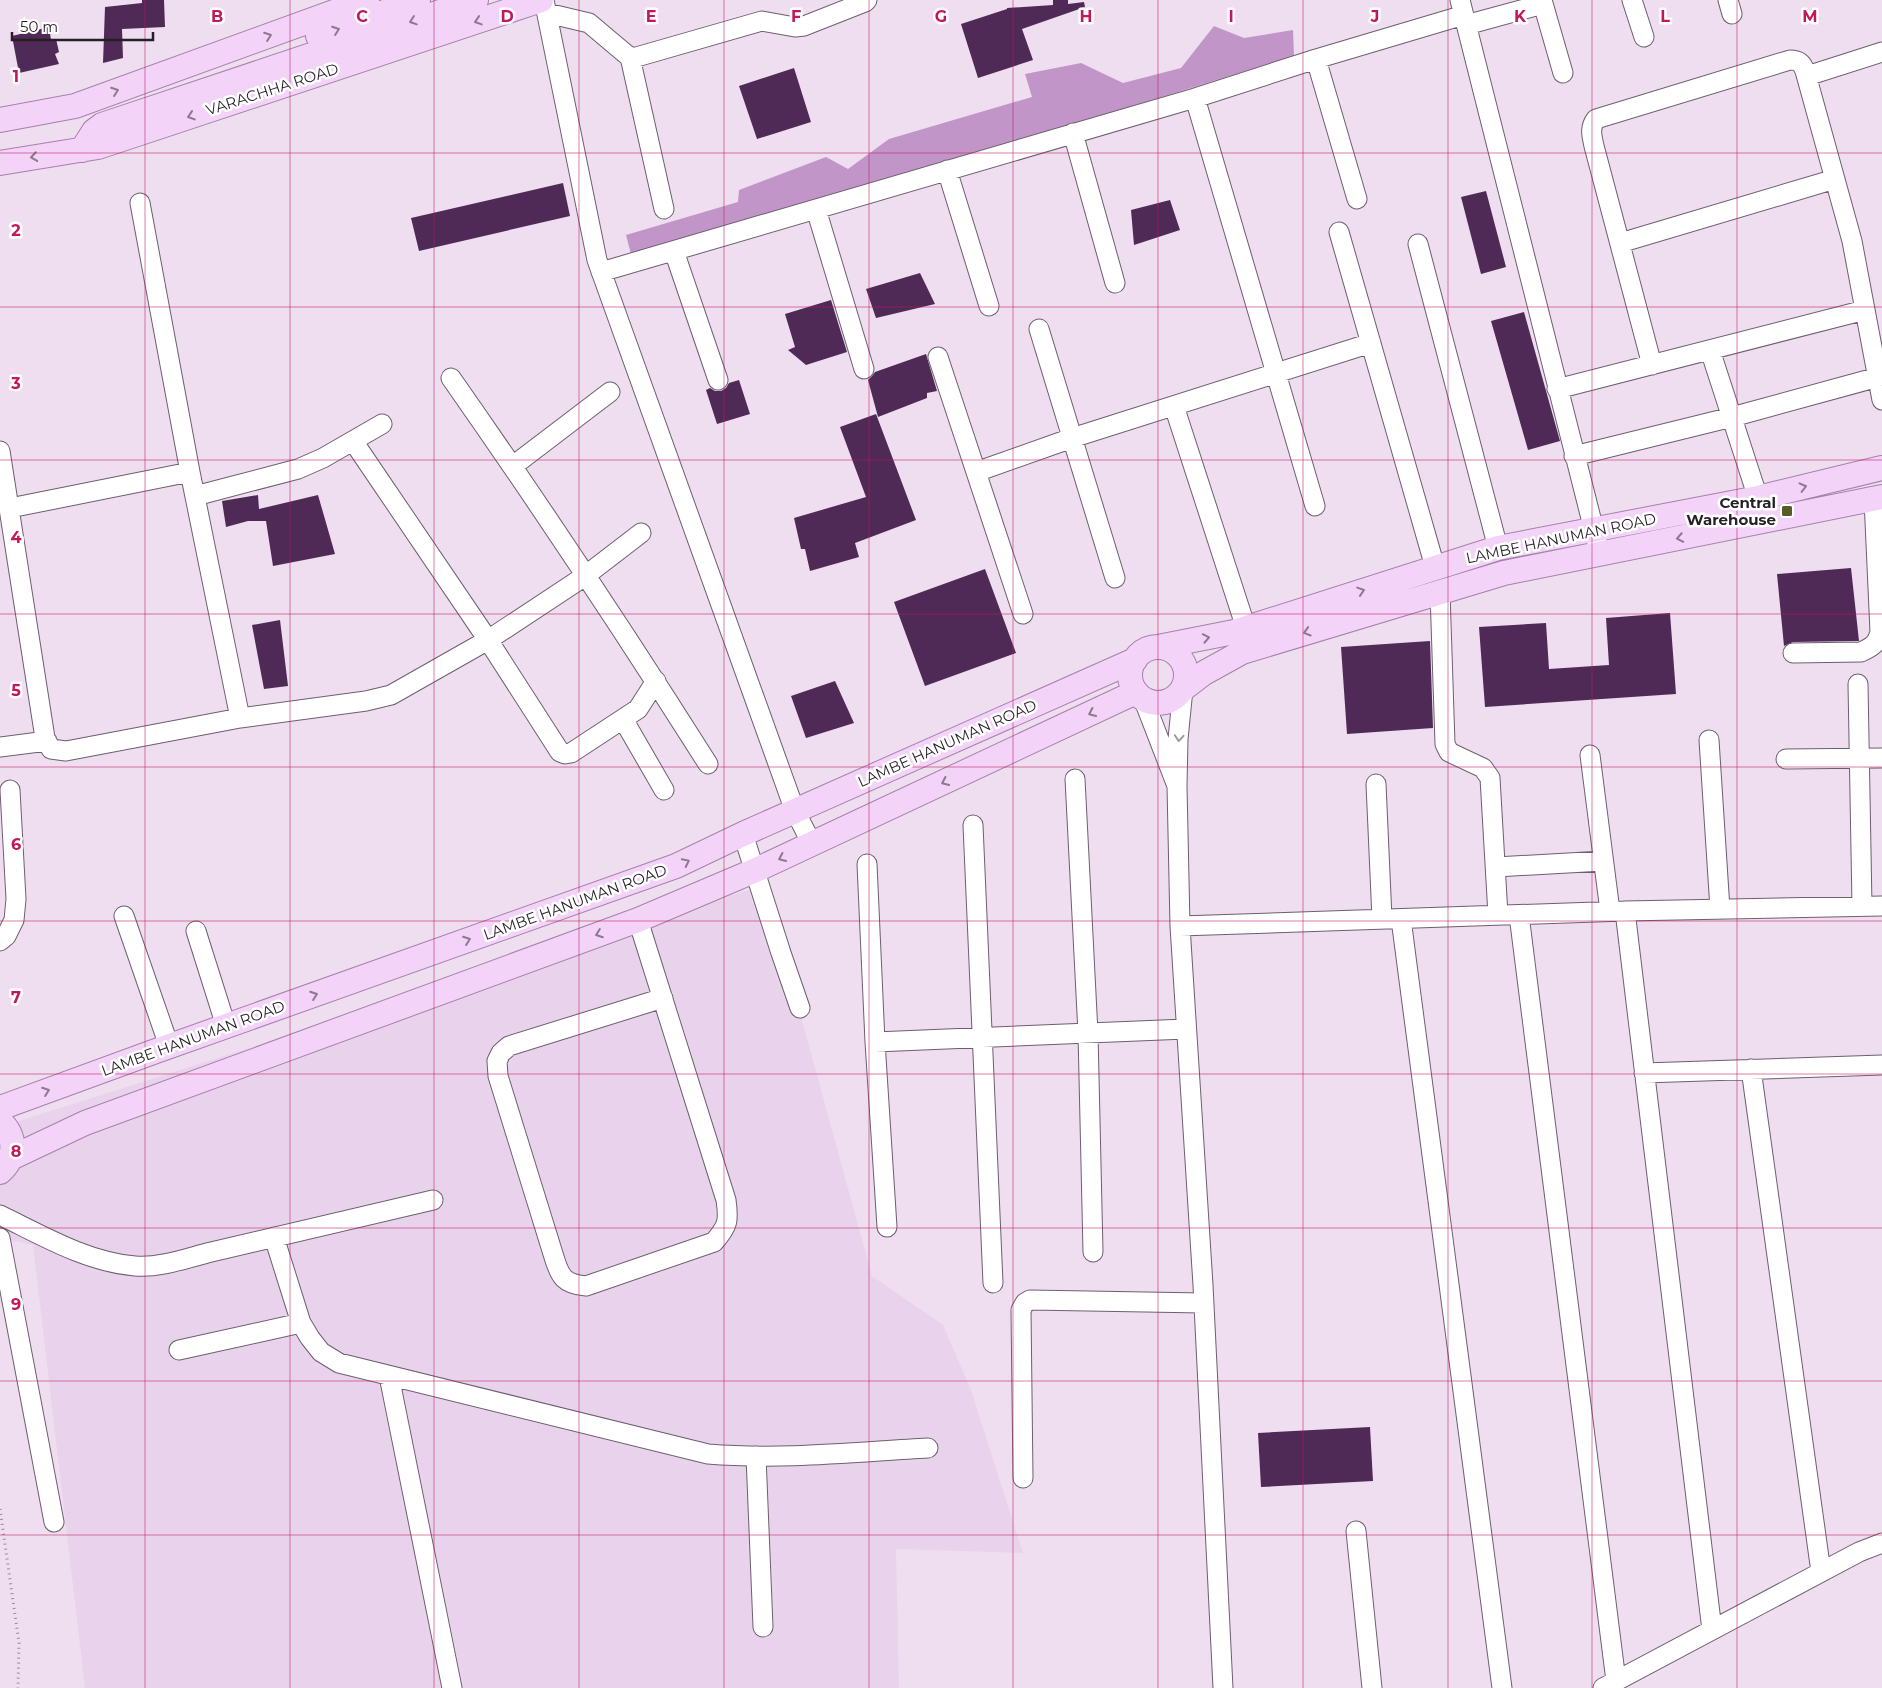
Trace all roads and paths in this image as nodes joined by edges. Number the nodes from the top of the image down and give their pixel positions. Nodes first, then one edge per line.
1 (367, 0) edge
2 (418, 0) edge
3 (476, 0) edge
4 (867, 0) edge
5 (1632, 0) edge
6 (1543, 2) edge
7 (540, 3) edge
8 (326, 7) edge
9 (1463, 13) edge
10 (1644, 37) dead end
11 (1882, 52) edge
12 (630, 57) junction
13 (1316, 59) junction
14 (1563, 73) dead end
15 (1807, 76) junction
16 (1195, 98) junction
17 (75, 106) junction
18 (0, 120) edge
19 (1073, 133) junction
20 (82, 150) junction
21 (0, 163) edge
22 (947, 170) junction
23 (1835, 178) junction
24 (1357, 199) dead end
25 (140, 203) dead end
26 (664, 209) dead end
27 (816, 209) junction
28 (1339, 232) dead end
29 (1620, 243) junction
30 (1418, 244) dead end
31 (674, 251) junction
32 (601, 272) junction
33 (1115, 283) dead end
34 (989, 306) dead end
35 (1865, 310) junction
36 (1039, 329) dead end
37 (1371, 343) junction
38 (1710, 350) junction
39 (938, 357) dead end
40 (1652, 365) junction
41 (864, 369) dead end
42 (1276, 373) junction
43 (1880, 377) edge
44 (452, 378) dead end
45 (718, 380) dead end
46 (1557, 389) junction
47 (610, 392) dead end
48 (1882, 400) edge
49 (1174, 406) junction
50 (1732, 417) junction
51 (382, 424) dead end
52 (1072, 438) junction
53 (353, 441) junction
54 (0, 451) edge
55 (1574, 456) junction
56 (512, 466) junction
57 (1882, 468) edge
58 (190, 472) junction
59 (976, 472) junction
60 (195, 496) junction
61 (1758, 498) junction
62 (1878, 498) edge
63 (1315, 506) dead end
64 (10, 508) junction
65 (1594, 528) junction
66 (641, 533) dead end
67 (1498, 548) junction
68 (1600, 553) junction
69 (1435, 567) junction
70 (1504, 573) junction
71 (585, 576) junction
72 (1116, 578) dead end
73 (1440, 592) junction
74 (1023, 614) dead end
75 (1246, 628) junction
76 (488, 640) junction
77 (1158, 647) junction
78 (1793, 653) dead end
79 (1135, 660) junction
80 (656, 681) junction
81 (1858, 684) dead end
82 (1183, 689) junction
83 (1140, 695) junction
84 (240, 718) junction
85 (623, 719) junction
86 (1709, 740) dead end
87 (47, 741) junction
88 (0, 747) edge
89 (1590, 755) dead end
90 (1860, 758) junction
91 (1882, 758) edge
92 (1786, 760) dead end
93 (708, 764) dead end
94 (1075, 779) dead end
95 (1376, 784) dead end
96 (1177, 786) junction
97 (10, 790) dead end
98 (664, 790) dead end
99 (795, 811) junction
100 (973, 825) dead end
101 (743, 834) junction
102 (812, 844) junction
103 (1604, 861) junction
104 (867, 864) dead end
105 (1496, 867) junction
106 (756, 870) junction
107 (1862, 906) junction
108 (1882, 906) edge
109 (1720, 909) junction
110 (1618, 911) junction
111 (1498, 915) junction
112 (1519, 915) junction
113 (124, 916) dead end
114 (1382, 919) junction
115 (1401, 919) junction
116 (638, 920) junction
117 (1180, 926) junction
118 (196, 931) dead end
119 (0, 941) edge
120 (663, 998) junction
121 (800, 1008) dead end
122 (226, 1026) junction
123 (1186, 1029) junction
124 (1088, 1033) junction
125 (982, 1038) junction
126 (875, 1042) junction
127 (169, 1046) junction
128 (1882, 1065) edge
129 (1750, 1069) junction
130 (1644, 1073) junction
131 (0, 1108) edge
132 (0, 1121) edge
133 (5, 1165) edge
134 (433, 1200) dead end
135 (0, 1215) edge
136 (887, 1227) dead end
137 (274, 1237) junction
138 (0, 1238) edge
139 (1093, 1252) dead end
140 (993, 1283) dead end
141 (1203, 1303) junction
142 (301, 1323) junction
143 (179, 1350) dead end
144 (389, 1376) junction
145 (928, 1448) dead end
146 (756, 1456) junction
147 (1022, 1478) dead end
148 (0, 1509) edge
149 (54, 1522) dead end
150 (1356, 1531) dead end
151 (1882, 1543) edge
152 (1821, 1572) junction
153 (763, 1627) dead end
154 (1712, 1630) junction
155 (1610, 1684) edge
156 (18, 1688) edge
157 (452, 1688) edge
158 (1223, 1688) edge
159 (1372, 1688) edge
160 (1502, 1688) edge

1 - 8 main road
17 -> 2 main road
3 -> 20 main road
4 - 12 street
5 - 10 street
6 - 9 street
6 - 14 street
7 - 12 street
7 -> 20 main road, VARACHHA ROAD
7 - 32 street
17 -> 8 main road
9 - 13 street
9 - 46 street
11 - 15 street
12 - 26 street
13 - 16 street
13 - 24 street
15 - 23 street
15 - 29 street
16 - 19 street
16 - 42 street
17 - 18 main road
19 - 22 street
19 - 33 street
20 -> 21 main road, VARACHHA ROAD
22 - 27 street
22 - 34 street
23 - 29 street
23 - 35 street
25 - 58 street
27 - 31 street
27 - 41 street
28 - 37 street
29 - 40 street
30 - 67 street
31 - 32 street
31 - 45 street
32 - 99 street
35 - 38 street
35 - 43 street
36 - 52 street
37 - 42 street
37 - 69 street
38 - 40 street
38 - 50 street
39 - 59 street
40 - 46 street
42 - 49 street
42 - 63 street
43 - 48 street
43 - 50 street
44 - 56 street
46 - 55 street
47 - 56 street
49 - 52 street
49 - 75 street
50 - 55 street
50 - 61 street
51 - 53 street
52 - 59 street
52 - 72 street
53 - 60 street
53 - 76 street
54 - 64 street
55 - 65 street
56 - 71 street
61 -> 57 main road, LAMBE HANUMAN ROAD
58 - 60 street
58 - 64 street
59 - 74 street
60 - 84 street
61 - 65 main road, LAMBE HANUMAN ROAD
62 -> 68 main road
62 - 78 street
64 - 87 street
65 - 67 main road, LAMBE HANUMAN ROAD
65 - 68 street
66 - 71 street
67 - 69 main road, LAMBE HANUMAN ROAD
67 - 70 main road
68 - 70 main road
75 -> 69 main road, LAMBE HANUMAN ROAD
70 - 73 main road
71 - 76 street
71 - 80 street
73 -> 82 main road
73 - 105 street
77 -> 75 main road, LAMBE HANUMAN ROAD
76 - 84 street
76 - 85 street
77 - 79 main road
77 - 82 main road
79 - 83 main road
79 - 99 main road, LAMBE HANUMAN ROAD
80 - 85 street
80 - 93 street
81 - 90 street
82 - 83 main road
82 -> 96 street
83 - 96 street
83 -> 102 main road
84 - 87 street
85 - 98 street
86 - 109 street
87 - 88 street
89 - 103 street
90 - 91 street
90 - 92 street
90 - 107 street
94 - 124 street
95 - 114 street
96 - 117 street
97 - 119 street
99 - 101 main road, LAMBE HANUMAN ROAD
99 - 102 street
100 - 125 street
101 - 106 street
122 -> 101 main road, LAMBE HANUMAN ROAD
102 -> 106 main road
103 - 105 street
103 - 110 street
104 - 126 street
105 - 111 street
106 - 116 main road
106 - 121 street
107 - 108 street
107 - 109 street
109 - 110 street
110 - 112 street
110 - 130 street
111 - 112 street
111 - 115 street
112 - 155 street
113 - 127 street
114 - 115 street
114 - 117 street
115 - 160 street
116 - 120 street
116 -> 133 main road
117 - 123 street
118 - 122 street
120 - 120 street
122 - 127 main road, LAMBE HANUMAN ROAD
123 - 124 street
123 - 141 street
124 - 125 street
124 - 139 street
125 - 126 street
125 - 140 street
126 - 136 street
131 -> 127 main road, LAMBE HANUMAN ROAD
128 - 129 street
129 - 130 street
129 - 152 street
130 - 154 street
132 - 133 main road
134 - 137 street
135 - 137 street
137 - 142 street
138 - 149 street
141 - 147 street
141 - 158 street
142 - 143 street
142 - 144 street
144 - 146 street
144 - 157 street
145 - 146 street
146 - 153 street
148 - 156 path
150 - 159 street
151 - 152 street
152 - 154 street
154 - 155 street

